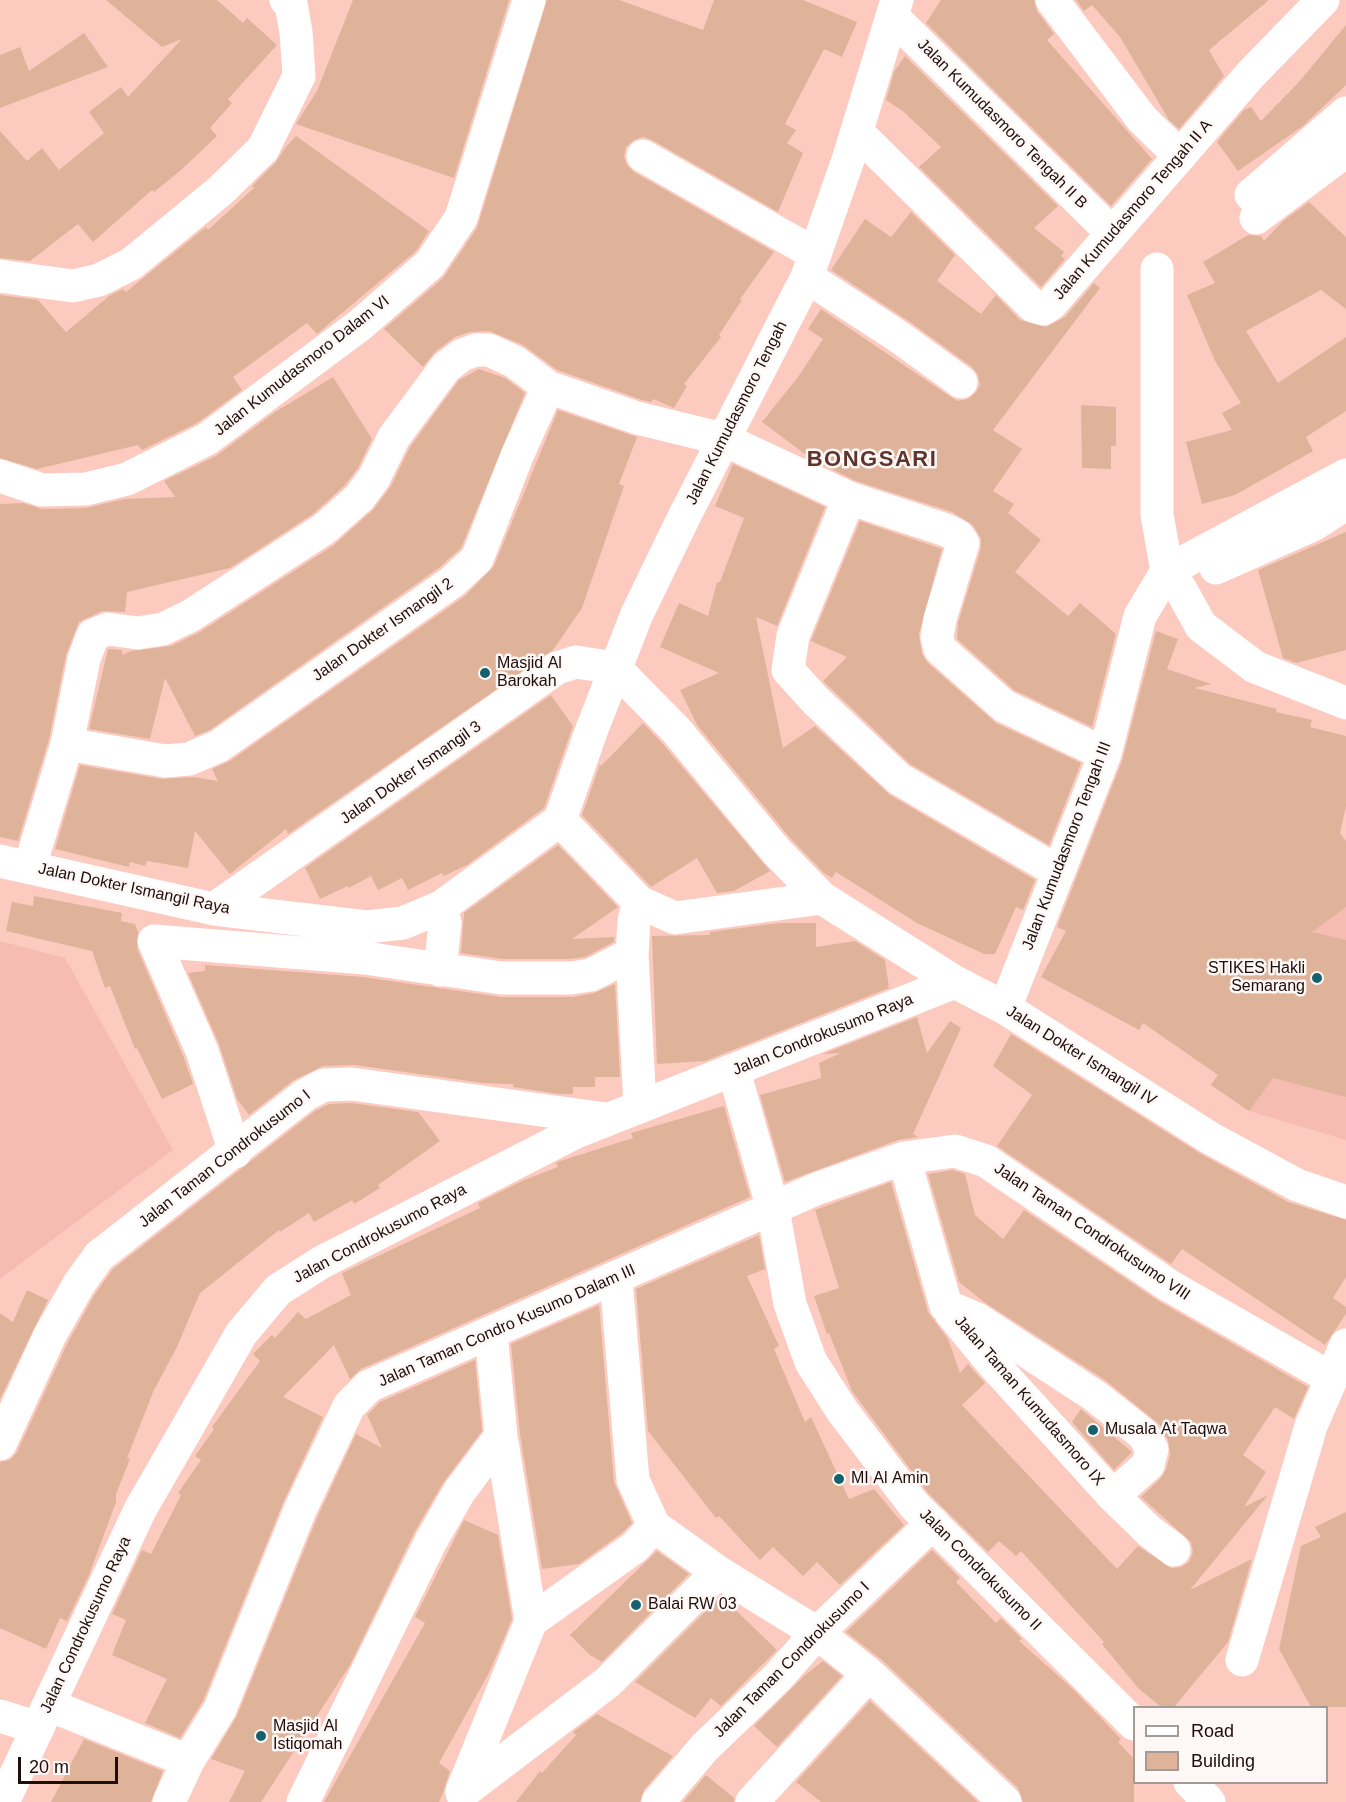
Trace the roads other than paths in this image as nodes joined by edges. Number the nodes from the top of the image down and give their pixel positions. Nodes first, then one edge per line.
1 (286, 0) edge
2 (530, 0) edge
3 (1052, 0) edge
4 (1323, 0) edge
5 (895, 8) edge
6 (1346, 113) edge
7 (857, 132) junction
8 (1346, 151) edge
9 (644, 156) dead end
10 (1180, 156) junction
11 (1111, 232) junction
12 (811, 266) junction
13 (1156, 269) dead end
14 (0, 276) edge
15 (961, 382) dead end
16 (548, 387) junction
17 (723, 439) junction
18 (1346, 475) edge
19 (0, 476) edge
20 (849, 498) junction
21 (1346, 504) edge
22 (1174, 580) junction
23 (615, 668) junction
24 (1346, 703) edge
25 (67, 744) junction
26 (1104, 754) junction
27 (560, 820) junction
28 (15, 864) edge
29 (1057, 871) junction
30 (822, 898) junction
31 (639, 902) junction
32 (441, 907) junction
33 (214, 909) junction
34 (632, 954) junction
35 (440, 970) junction
36 (955, 982) junction
37 (1005, 1008) junction
38 (734, 1071) junction
39 (640, 1106) junction
40 (606, 1119) junction
41 (235, 1152) junction
42 (904, 1158) junction
43 (1346, 1202) edge
44 (773, 1209) junction
45 (616, 1279) junction
46 (946, 1306) junction
47 (491, 1334) junction
48 (1346, 1346) edge
49 (1331, 1378) junction
50 (501, 1436) junction
51 (0, 1444) edge
52 (1113, 1497) junction
53 (933, 1523) junction
54 (654, 1526) junction
55 (1174, 1550) dead end
56 (718, 1572) junction
57 (531, 1620) junction
58 (817, 1633) junction
59 (1242, 1660) dead end
60 (869, 1674) junction
61 (0, 1716) edge
62 (43, 1716) junction
63 (1132, 1721) edge
64 (188, 1761) junction
65 (1192, 1784) edge
66 (458, 1797) edge
67 (3, 1802) edge
68 (169, 1802) edge
69 (303, 1802) edge
70 (658, 1802) edge
71 (752, 1802) edge
72 (1005, 1802) edge
73 (1209, 1802) edge

1 - 14 street
2 - 19 street, Jalan Kumudasmoro Dalam VI
3 - 10 street
4 - 10 street, Jalan Kumudasmoro Tengah II A
5 - 7 street, Jalan Kumudasmoro Tengah
5 - 11 street, Jalan Kumudasmoro Tengah II B
6 - 8 street
7 - 11 street, Jalan Kumudasmoro Tengah II A
7 - 12 street, Jalan Kumudasmoro Tengah
9 - 12 street
10 - 11 street, Jalan Kumudasmoro Tengah II A
12 - 15 street
12 - 17 street, Jalan Kumudasmoro Tengah
13 - 22 street
16 - 17 street
16 - 25 street, Jalan Dokter Ismangil 2
16 - 25 street
17 - 20 street
17 - 23 street, Jalan Kumudasmoro Tengah
18 - 22 street
20 - 26 street
20 - 29 street
21 - 22 street
22 - 24 street
22 - 26 street, Jalan Kumudasmoro Tengah III
23 - 27 street, Jalan Kumudasmoro Tengah
23 - 30 street, Jalan Dokter Ismangil IV
23 - 33 street, Jalan Dokter Ismangil 3
25 - 28 street
26 - 29 street, Jalan Kumudasmoro Tengah III
27 - 31 street
27 - 32 street, Jalan Dokter Ismangil Raya
28 - 33 street, Jalan Dokter Ismangil Raya
29 - 37 street, Jalan Kumudasmoro Tengah III
30 - 31 street
30 - 36 street, Jalan Dokter Ismangil IV
31 - 34 street
32 - 33 street, Jalan Dokter Ismangil Raya
32 - 35 street
34 - 35 street
34 - 39 street
35 - 41 street
36 - 37 street, Jalan Dokter Ismangil IV
36 - 38 street, Jalan Condrokusumo Raya
37 - 43 street, Jalan Dokter Ismangil IV
38 - 39 street, Jalan Condrokusumo Raya
38 - 44 street, Jalan Condrokusumo II
39 - 40 street, Jalan Condrokusumo Raya
40 - 41 street, Jalan Taman Condrokusumo I
40 - 62 street, Jalan Condrokusumo Raya
41 - 51 street, Jalan Taman Condrokusumo I
42 - 44 street, Jalan Taman Condrokusumo VIII
42 - 46 street, Jalan Taman Kumudasmoro IX
42 - 49 street, Jalan Taman Condrokusumo VIII
44 - 45 street, Jalan Taman Condro Kusumo Dalam III
44 - 53 street, Jalan Condrokusumo II
45 - 47 street, Jalan Taman Condro Kusumo Dalam III
45 - 54 street
46 - 52 street, Jalan Taman Kumudasmoro IX
46 - 52 street, Jalan Taman Kumudasmoro IX
47 - 50 street
47 - 64 street, Jalan Taman Condro Kusumo Dalam III
48 - 49 street
49 - 59 street
50 - 57 street
50 - 69 street
52 - 55 street, Jalan Taman Kumudasmoro IX
53 - 58 street, Jalan Taman Condrokusumo I
53 - 63 street, Jalan Condrokusumo II
54 - 56 street
54 - 57 street
56 - 58 street
56 - 66 street
57 - 66 street
58 - 60 street
58 - 70 street, Jalan Taman Condrokusumo I
60 - 71 street
60 - 72 street
61 - 62 street
62 - 64 street
62 - 67 street, Jalan Condrokusumo Raya
64 - 68 street, Jalan Taman Condro Kusumo Dalam III
65 - 73 street

